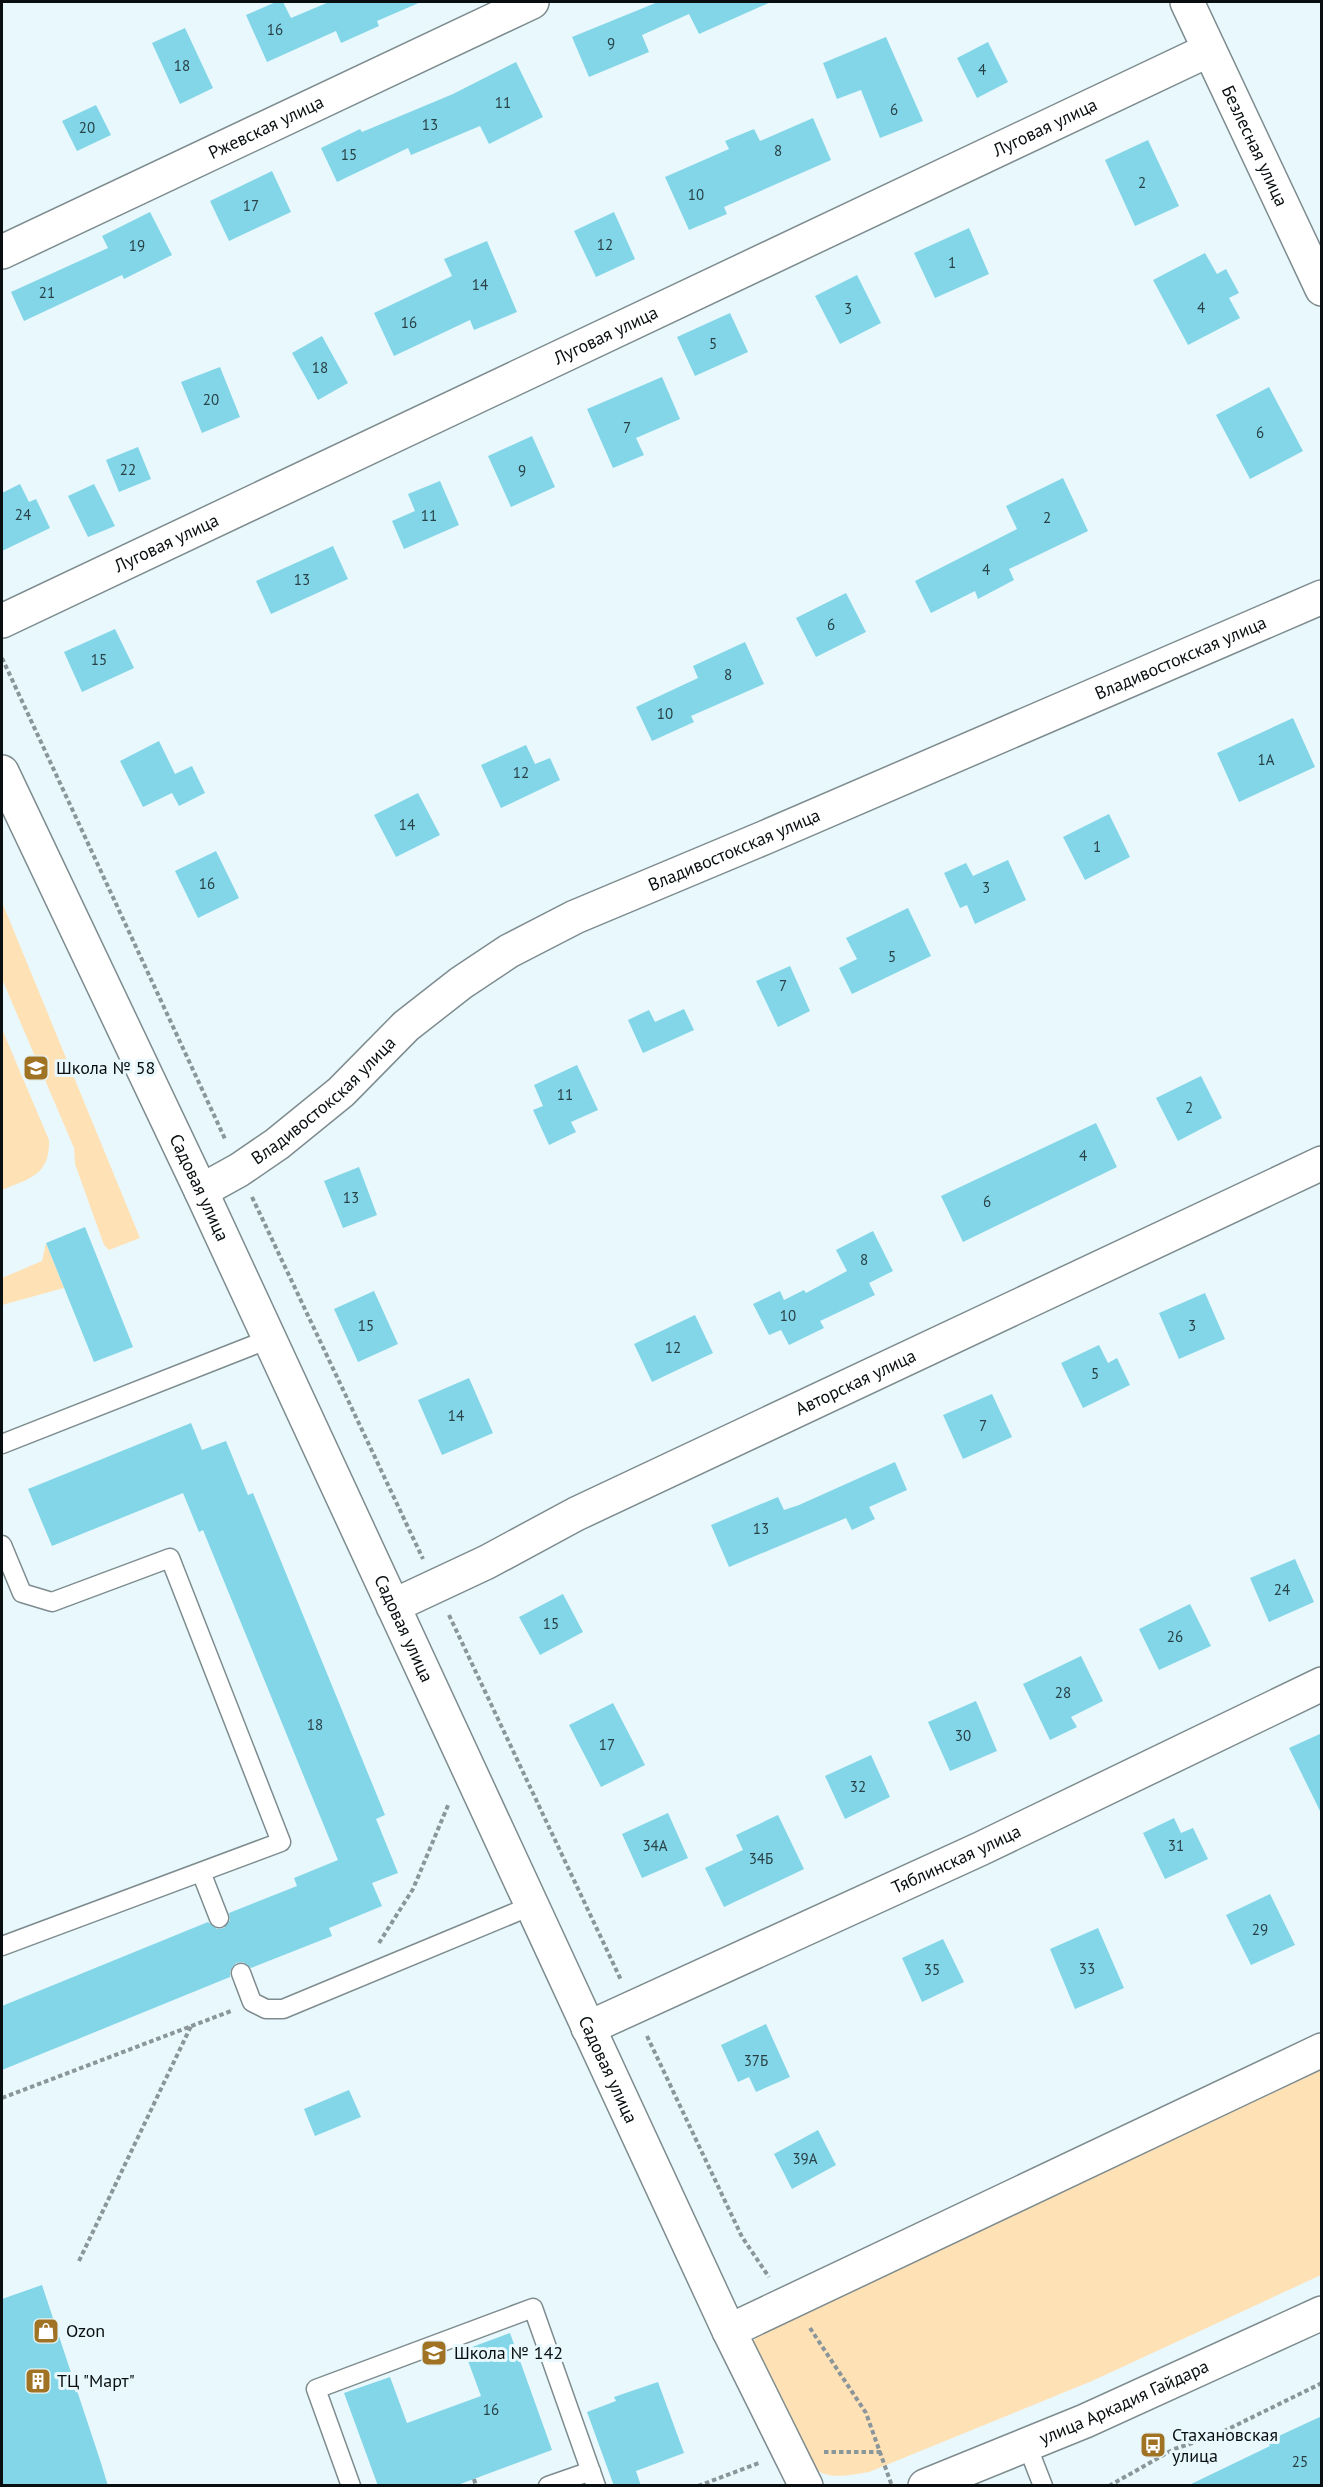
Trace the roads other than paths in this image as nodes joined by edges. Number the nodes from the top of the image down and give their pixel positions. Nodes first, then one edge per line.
1 (532, 2) edge
2 (1187, 2) edge
3 (1209, 50) junction
4 (2, 252) edge
5 (1322, 289) edge
6 (1322, 597) edge
7 (2, 621) edge
8 (2, 772) edge
9 (1322, 1163) edge
10 (201, 1191) junction
11 (269, 1339) junction
12 (2, 1444) edge
13 (2, 1545) edge
14 (393, 1606) junction
15 (1322, 1683) edge
16 (201, 1872) junction
17 (531, 1906) junction
18 (219, 1918) dead end
19 (2, 1946) edge
20 (241, 1973) dead end
21 (588, 2028) junction
22 (1322, 2050) edge
23 (1322, 2313) edge
24 (729, 2331) junction
25 (1027, 2445) junction
26 (594, 2478) edge
27 (351, 2486) edge
28 (548, 2486) edge
29 (806, 2486) edge
30 (925, 2486) edge
31 (1043, 2486) edge

1 - 4 street, Ржевская улица
2 - 3 street, Безлесная улица
3 - 5 street, Безлесная улица
3 - 7 street, Луговая улица
6 - 10 street, Владивостокская улица
8 - 10 street, Садовая улица
9 - 14 street, Авторская улица
10 - 11 street, Садовая улица
11 - 12 lane
11 - 14 street, Садовая улица
13 - 16 lane
14 - 17 street, Садовая улица
15 - 21 street, Тяблинская улица
16 - 18 lane
16 - 19 lane
17 - 20 lane
17 - 21 street, Садовая улица
21 - 24 street, Садовая улица
22 - 24 street
23 - 25 street, улица Аркадия Гайдара
24 - 29 street, Садовая улица
25 - 30 street, улица Аркадия Гайдара
25 - 31 lane
26 - 27 lane
26 - 28 lane

